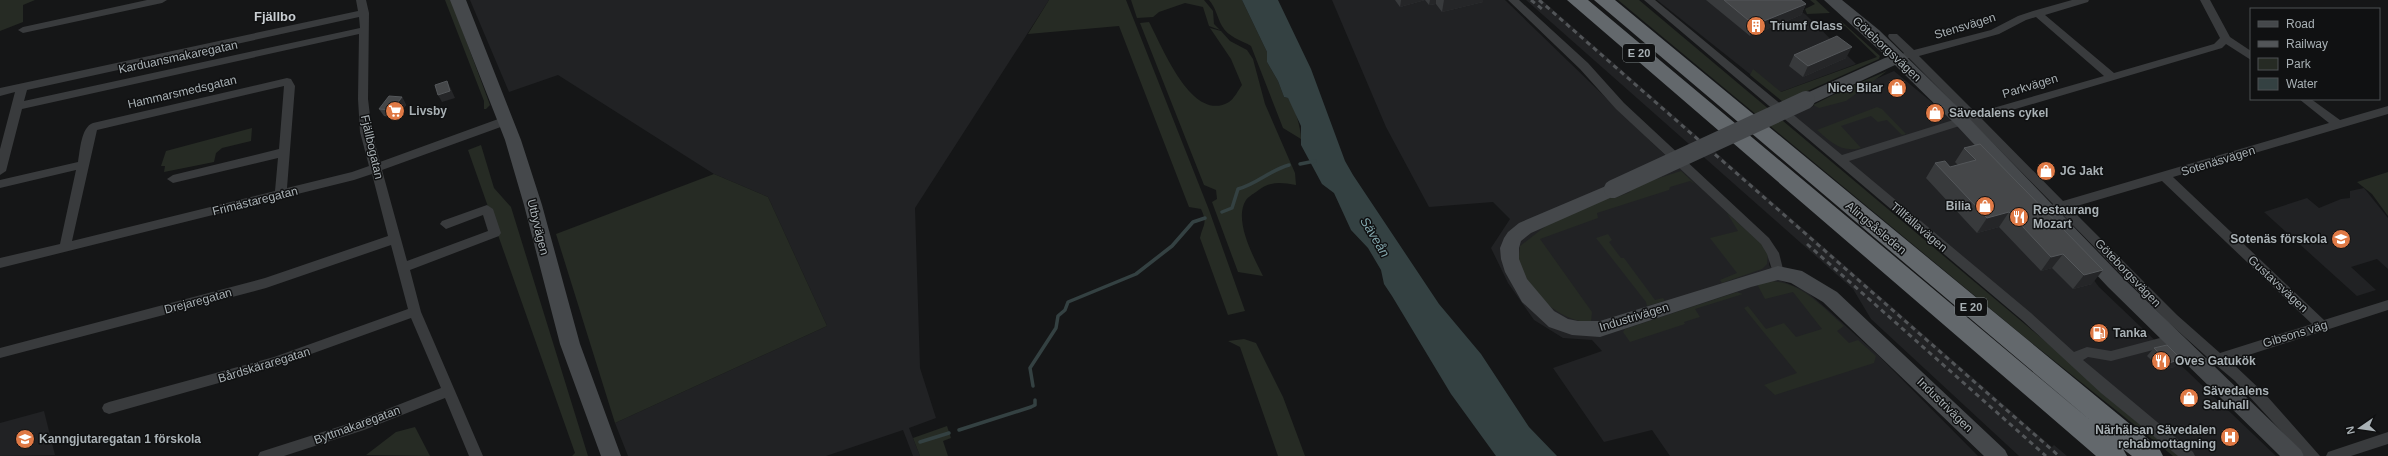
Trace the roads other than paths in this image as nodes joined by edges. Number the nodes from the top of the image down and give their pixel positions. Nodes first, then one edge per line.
1 (162, 0) edge
2 (361, 0) edge
3 (458, 0) edge
4 (1513, 0) edge
5 (1576, 0) edge
6 (1603, 0) edge
7 (1649, 0) edge
8 (1832, 0) edge
9 (2084, 0) edge
10 (2205, 0) edge
11 (364, 13) junction
12 (2037, 13) junction
13 (23, 30) dead end
14 (364, 30) junction
15 (1893, 36) dead end
16 (2226, 39) junction
17 (2250, 55) edge
18 (1905, 56) junction
19 (2111, 76) junction
20 (22, 87) junction
21 (0, 92) edge
22 (2305, 100) edge
23 (18, 106) junction
24 (2388, 110) edge
25 (1968, 119) junction
26 (505, 121) junction
27 (2337, 124) junction
28 (285, 152) junction
29 (1840, 160) junction
30 (81, 165) junction
31 (377, 169) junction
32 (0, 171) edge
33 (2165, 177) junction
34 (173, 179) dead end
35 (0, 184) edge
36 (281, 194) junction
37 (2056, 208) junction
38 (446, 224) dead end
39 (394, 239) junction
40 (66, 247) junction
41 (0, 263) edge
42 (403, 268) junction
43 (1778, 273) junction
44 (2388, 305) edge
45 (415, 312) junction
46 (2322, 326) junction
47 (2175, 339) junction
48 (0, 354) edge
49 (2072, 359) junction
50 (2210, 362) junction
51 (448, 391) junction
52 (109, 408) dead end
53 (2388, 438) edge
54 (265, 456) edge
55 (476, 456) edge
56 (611, 456) edge
57 (1998, 456) edge
58 (2114, 456) edge
59 (2150, 456) edge
60 (2188, 456) edge
61 (2294, 456) edge
62 (2313, 456) edge
63 (2333, 456) edge

1 - 13 street
2 - 11 street, Fjällbogatan
3 - 26 street, Utbyvägen
4 - 43 street
5 - 58 highway, E 20
6 - 59 highway, Alingsåsleden / E 20
7 - 29 street, Tillfällavägen
8 - 18 street, Göteborgsvägen
9 - 12 street, Stensvägen
10 - 16 street
11 - 14 street, Fjällbogatan
11 - 20 street, Karduansmakaregatan
12 - 18 street, Stensvägen
12 - 19 street
14 - 23 street, Karduansmakaregatan
14 - 31 street, Fjällbogatan
15 - 18 street, Göteborgsvägen
16 - 17 street
16 - 19 street, Parkvägen
18 - 25 street, Göteborgsvägen
18 - 43 street, Industrivägen, bridge
19 - 25 street, Parkvägen
20 - 21 street, Karduansmakaregatan
20 - 23 street
22 - 27 street
23 - 32 street
24 - 27 street, Sotenäsvägen
25 - 29 street, Parkvägen
25 - 37 street, Göteborgsvägen
26 - 31 street, Frimästaregatan
26 - 56 street, Utbyvägen
27 - 33 street, Sotenäsvägen
28 - 30 street, Hammarsmedsgatan
28 - 34 street
28 - 36 street, Hammarsmedsgatan
29 - 49 street, Tillfällavägen
30 - 35 street
30 - 40 street, Hammarsmedsgatan
31 - 36 street, Frimästaregatan
31 - 39 street, Fjällbogatan
33 - 37 street, Sotenäsvägen
33 - 46 street, Gustavsvägen
36 - 40 street, Frimästaregatan
37 - 47 street, Göteborgsvägen
37 - 50 street, Göteborgsvägen
38 - 42 street
39 - 42 street, Fjällbogatan
39 - 48 street, Drejaregatan
40 - 41 street, Frimästaregatan
42 - 45 street, Fjällbogatan
43 - 57 street, Industrivägen
44 - 46 street, Gibsons väg
45 - 51 street, Fjällbogatan
45 - 52 street, Bårdskäraregatan
46 - 50 street, Gibsons väg
47 - 49 street
47 - 50 street, Göteborgsvägen
49 - 60 street, Tillfällavägen
50 - 61 street, Göteborgsvägen
50 - 62 street, Göteborgsvägen
51 - 54 street, Byttmakaregatan
51 - 55 street, Fjällbogatan
53 - 63 street

